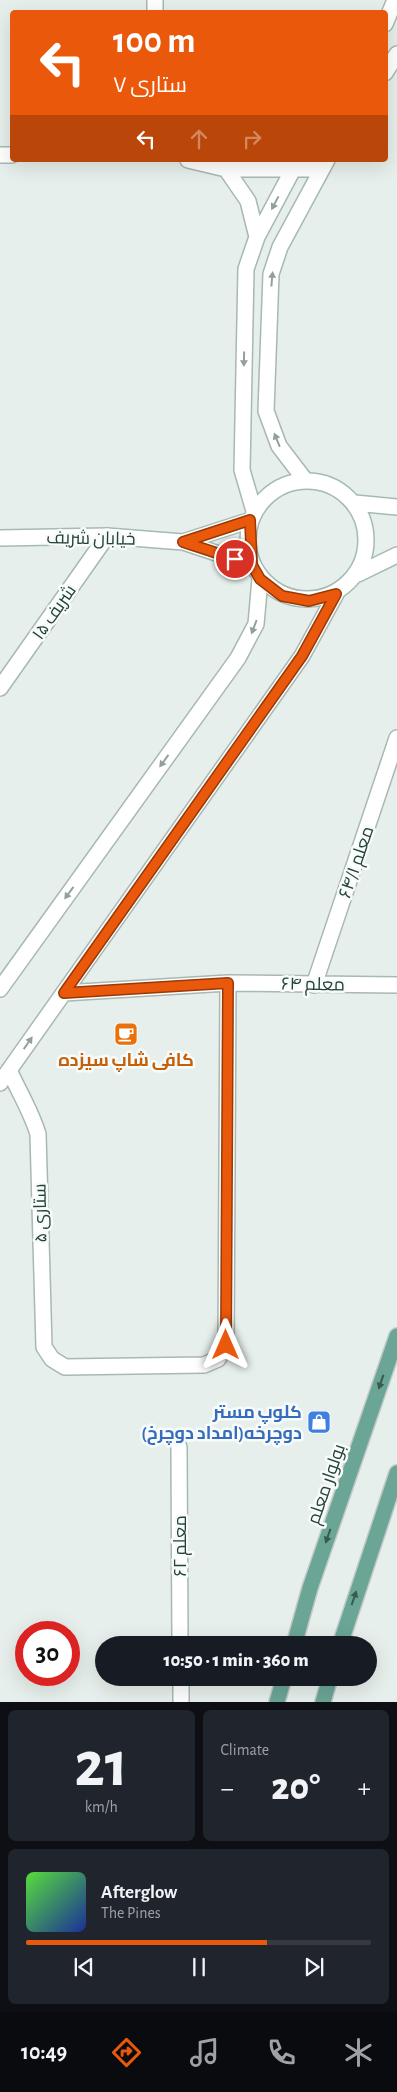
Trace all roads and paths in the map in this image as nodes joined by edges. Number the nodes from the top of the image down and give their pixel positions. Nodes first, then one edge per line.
1 (395, 0) edge
2 (388, 17) edge
3 (397, 54) edge
4 (388, 68) edge
5 (196, 162) edge
6 (320, 163) edge
7 (295, 165) edge
8 (226, 169) junction
9 (257, 237) junction
10 (305, 480) junction
11 (356, 503) junction
12 (397, 507) edge
13 (252, 516) junction
14 (107, 536) junction
15 (0, 538) edge
16 (183, 542) junction
17 (397, 555) edge
18 (252, 565) junction
19 (358, 574) junction
20 (260, 579) junction
21 (336, 594) junction
22 (0, 688) edge
23 (397, 738) edge
24 (228, 983) junction
25 (314, 985) junction
26 (397, 985) edge
27 (0, 989) edge
28 (64, 993) junction
29 (9, 1070) junction
30 (0, 1083) edge
31 (397, 1336) edge
32 (179, 1446) dead end
33 (397, 1473) edge
34 (180, 1636) edge
35 (297, 1636) edge
36 (343, 1636) edge
37 (181, 1686) edge
38 (282, 1686) edge
39 (328, 1686) edge
40 (181, 1702) edge
41 (277, 1702) edge
42 (323, 1702) edge

1 - 2 street
3 - 4 street
5 - 8 street
6 - 7 street
10 -> 6 street
7 - 8 street
7 -> 9 street
8 - 9 street
9 -> 13 street
10 - 11 street
10 - 13 street
11 - 12 street
11 - 19 street
13 - 16 street, خیابان شریف
13 - 18 street
14 - 15 street, خیابان شریف
14 - 16 street, خیابان شریف
14 - 22 street, شریف ۱۵
16 - 18 street, خیابان شریف
17 - 19 street
18 - 20 street
19 - 21 street
20 - 21 street
20 -> 27 street
21 - 28 street
23 - 25 street, معلم ۶۴/۱
24 - 25 street, معلم ۶۴
24 - 28 street, معلم ۶۴
24 - 29 street, ستاری ۵
25 - 26 street, معلم ۶۴
29 -> 28 street
29 - 30 street
31 -> 35 main road, بولوار معلم
32 - 34 street, معلم ۶۲
36 -> 33 main road
37 - 40 street
38 - 41 main road
39 - 42 main road

